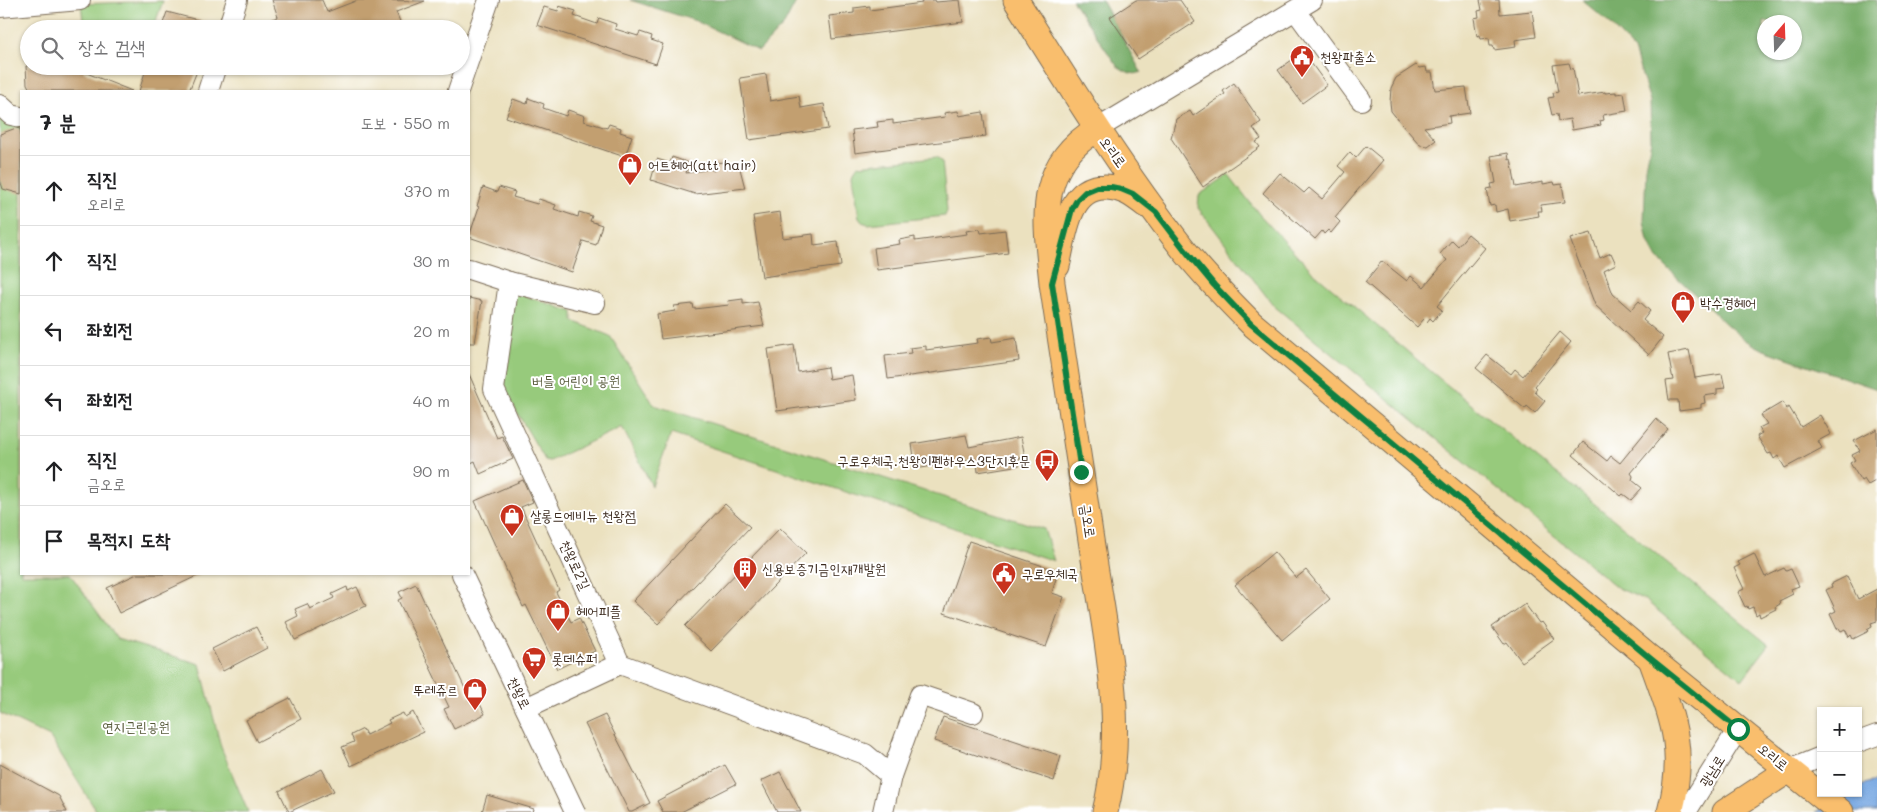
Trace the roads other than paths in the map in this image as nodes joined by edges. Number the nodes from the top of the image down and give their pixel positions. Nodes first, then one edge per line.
1 (80, 0) edge
2 (237, 0) edge
3 (489, 0) edge
4 (1016, 0) edge
5 (1304, 6) edge
6 (0, 7) edge
7 (231, 20) edge
8 (470, 56) edge
9 (213, 75) edge
10 (463, 75) edge
11 (208, 90) edge
12 (458, 90) edge
13 (1361, 100) dead end
14 (0, 105) edge
15 (20, 117) edge
16 (1097, 129) junction
17 (1156, 212) junction
18 (470, 269) edge
19 (509, 282) junction
20 (1052, 283) junction
21 (595, 302) dead end
22 (462, 575) edge
23 (1651, 659) junction
24 (620, 664) junction
25 (526, 708) junction
26 (973, 712) dead end
27 (1738, 729) junction
28 (1877, 735) edge
29 (1862, 741) edge
30 (1817, 759) edge
31 (1789, 770) junction
32 (891, 776) junction
33 (575, 812) edge
34 (883, 812) edge
35 (1105, 812) edge
36 (1670, 812) edge
37 (1686, 812) edge
38 (1725, 812) edge
39 (1841, 812) edge

1 - 6 street
2 - 7 street
3 - 8 street
4 - 16 main road, 오리로
5 - 13 street
5 - 16 street, 오리로
9 - 11 street
10 - 12 street
14 - 15 street
16 - 17 main road, 오리로
16 - 20 main road, 금오로
17 - 20 main road
17 - 23 main road, 오리로
18 - 19 street
19 - 21 street
19 - 24 street, 천왕로2길
20 - 35 main road, 금오로
22 - 25 street, 천왕로
23 - 27 main road, 오리로
23 - 36 main road
24 - 25 street
24 - 32 street
25 - 33 street, 천왕로
26 - 32 street
27 - 31 main road, 오리로
27 - 37 street, 광남로
28 - 29 street
30 - 31 street
31 - 38 main road
31 - 39 main road, 오리로
32 - 34 street

